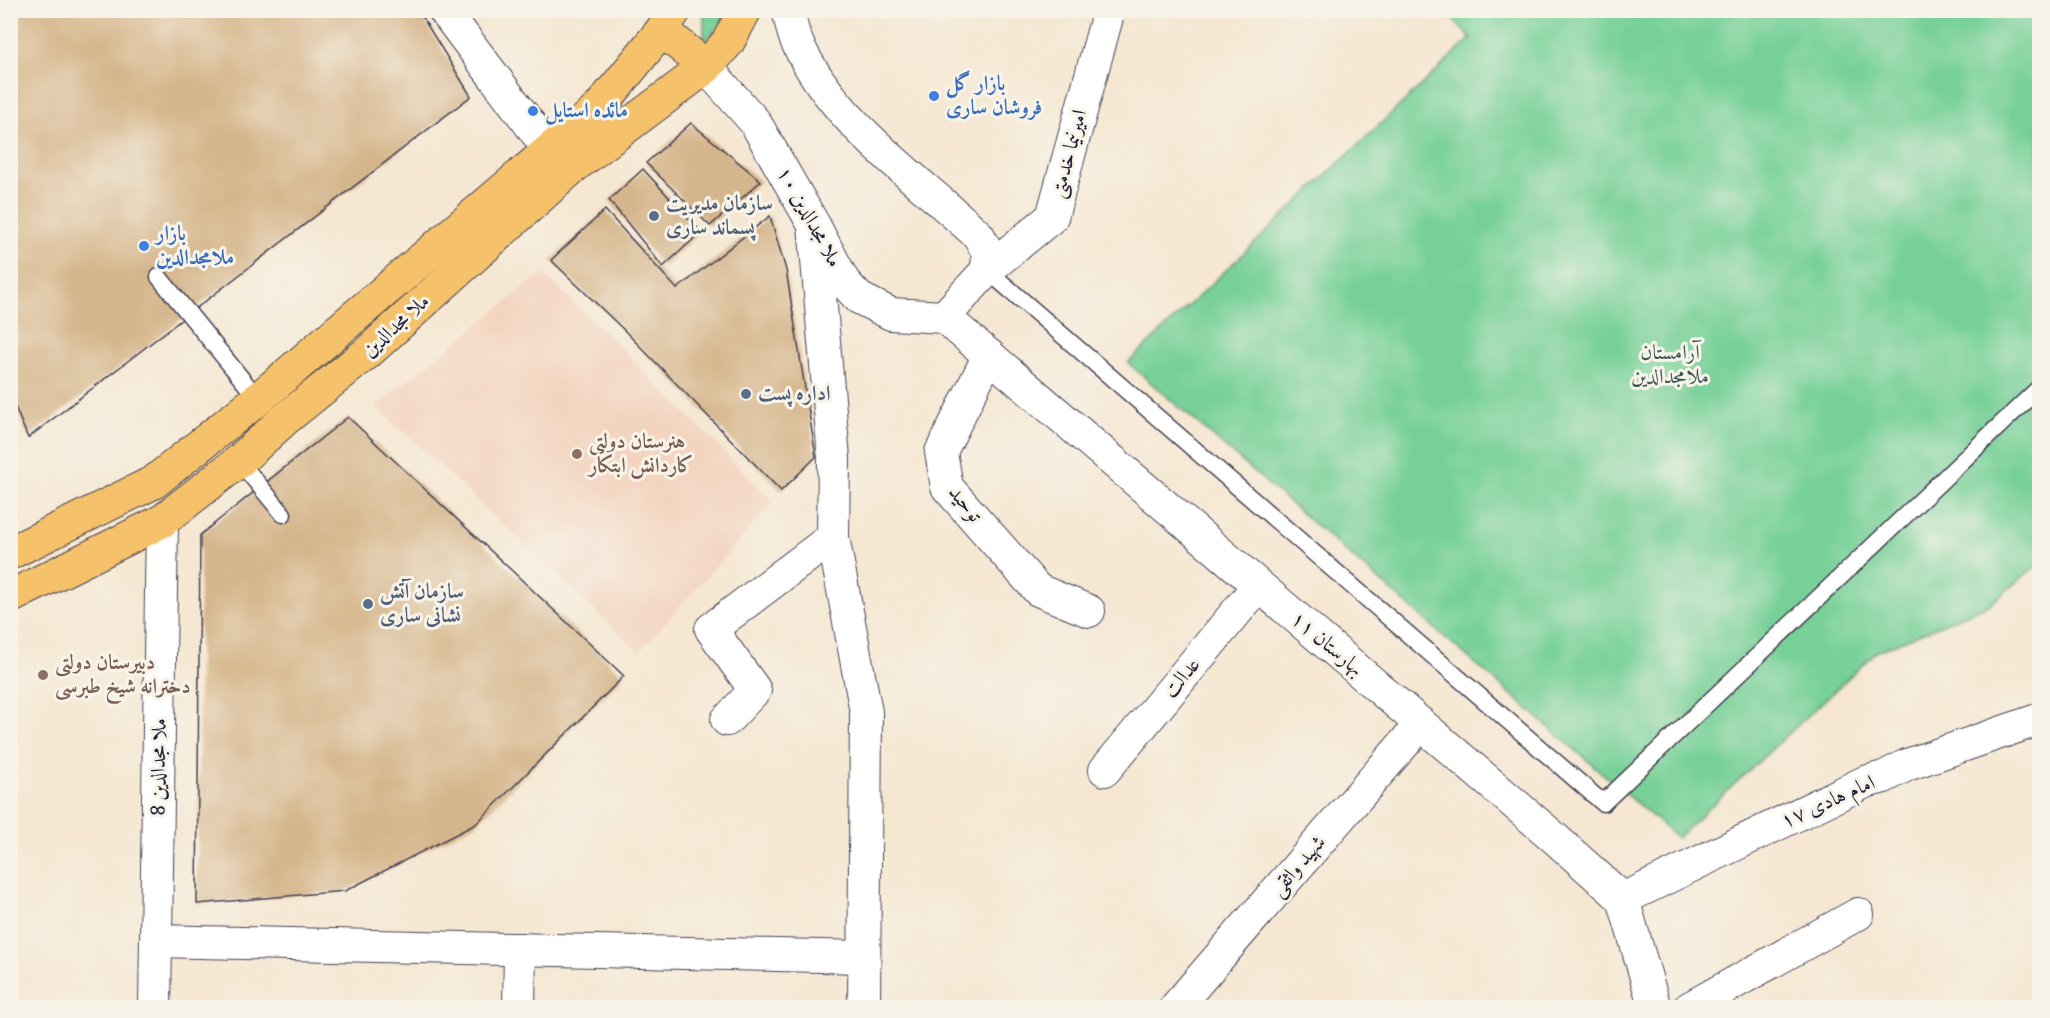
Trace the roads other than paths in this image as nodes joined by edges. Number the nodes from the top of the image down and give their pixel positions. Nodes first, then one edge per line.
1 (444, 10) edge
2 (745, 10) edge
3 (788, 10) edge
4 (1109, 10) edge
5 (668, 20) edge
6 (706, 67) junction
7 (550, 151) junction
8 (814, 225) junction
9 (987, 270) junction
10 (159, 277) dead end
11 (944, 317) junction
12 (989, 356) junction
13 (2040, 387) edge
14 (258, 399) junction
15 (239, 461) junction
16 (283, 514) dead end
17 (162, 521) junction
18 (833, 537) junction
19 (10, 553) edge
20 (1258, 586) junction
21 (10, 597) edge
22 (1089, 611) dead end
23 (2040, 719) edge
24 (727, 720) dead end
25 (1421, 724) junction
26 (1105, 770) dead end
27 (1623, 899) junction
28 (1858, 914) dead end
29 (157, 941) junction
30 (520, 949) junction
31 (864, 957) junction
32 (152, 1006) edge
33 (519, 1008) edge
34 (864, 1008) edge
35 (1175, 1008) edge
36 (1655, 1008) edge
37 (1689, 1008) edge

1 - 7 street
2 - 6 main road, ملا مجدالدین
3 - 9 street
4 - 9 street, امیرنیما خدمتی
5 - 6 main road
5 - 7 main road, ملا مجدالدین
6 - 8 street, ملا مجدالدین ١٠
6 - 15 main road, ملا مجدالدین
7 - 14 main road, ملا مجدالدین
8 - 11 street, ملا مجدالدین ١٠
8 - 18 street
9 - 11 street, امیرنیما خدمتی
9 - 13 lane
10 - 14 lane
11 - 12 street, بهارستان ۱۱
12 - 20 street, بهارستان ۱۱
12 - 22 street, توحید
14 - 19 main road, ملا مجدالدین
15 - 16 lane
15 - 17 main road, ملا مجدالدین
17 - 21 main road, ملا مجدالدین
17 - 29 street, ملا مجدالدین 8
18 - 24 street
18 - 31 street
20 - 25 street, بهارستان ۱۱
20 - 26 street, عدالت
23 - 27 street, امام هادی ۱۷
25 - 27 street, بهارستان ۱۱
25 - 35 street, شهید واثقی
27 - 36 street
28 - 37 street
29 - 30 street
29 - 32 street, ملا مجدالدین 8
30 - 31 street
30 - 33 street
31 - 34 street

